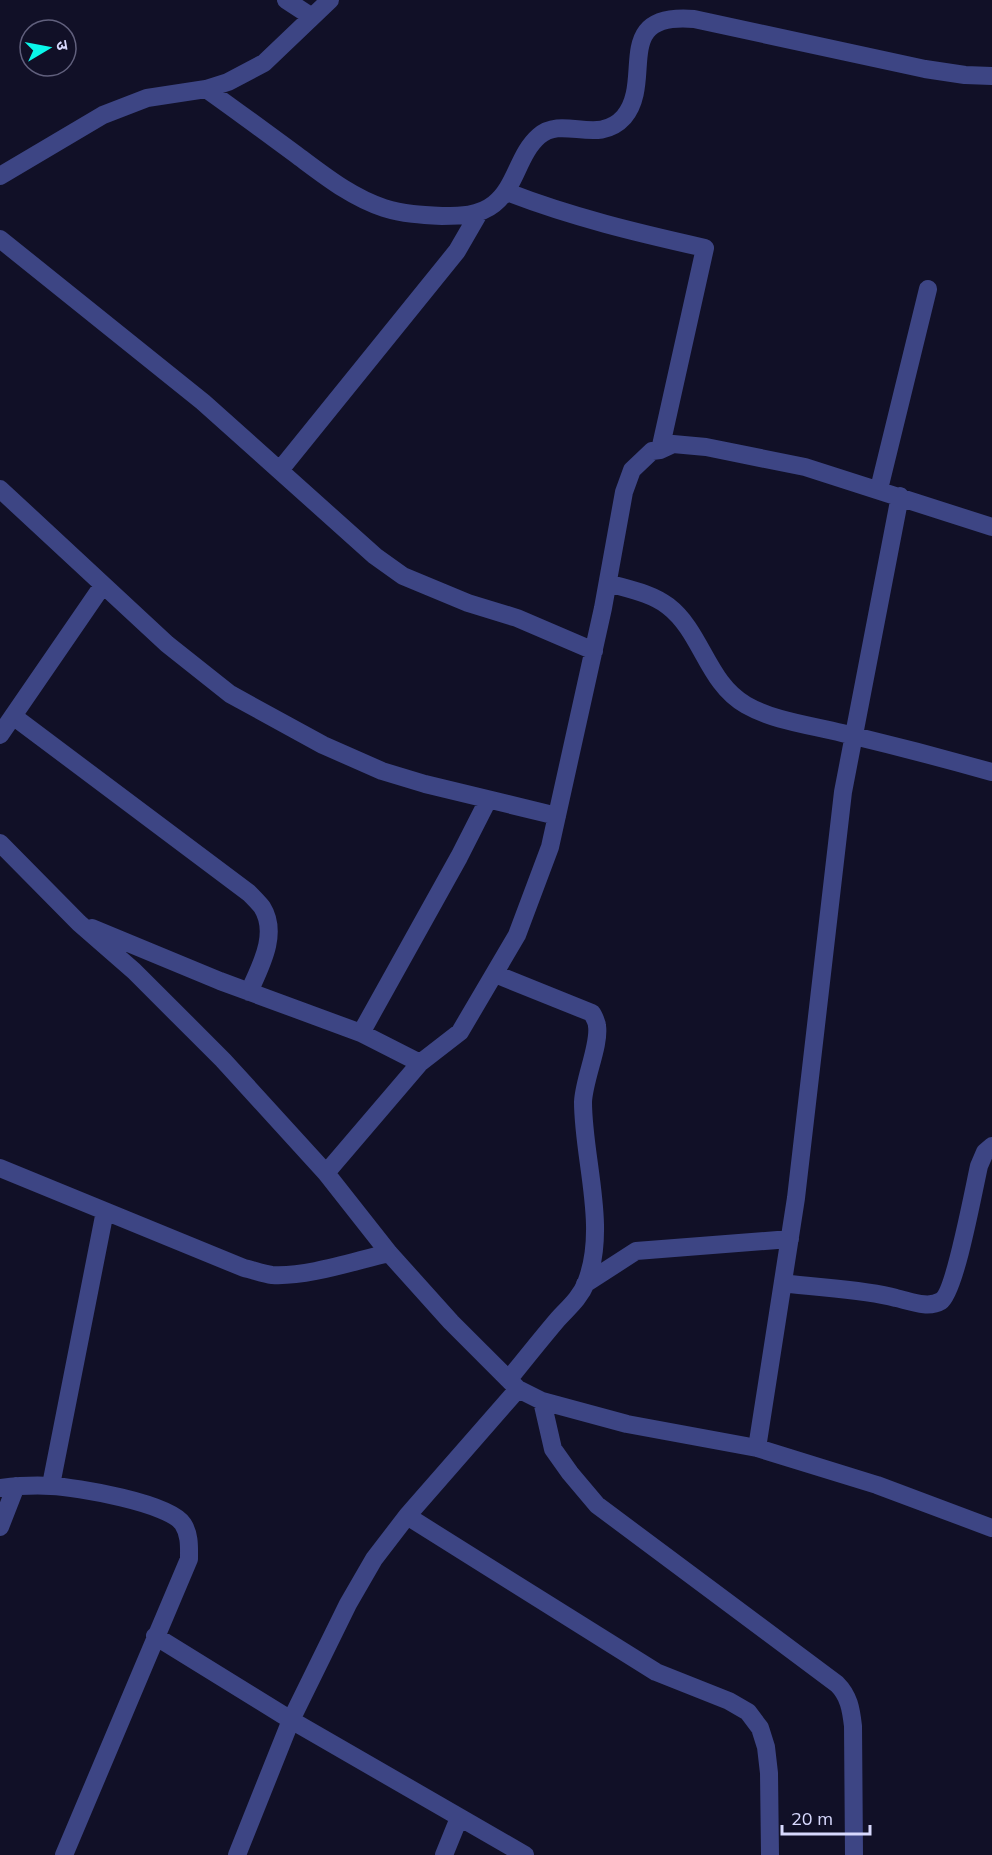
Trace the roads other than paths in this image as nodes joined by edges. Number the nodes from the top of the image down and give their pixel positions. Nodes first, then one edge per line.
1 (286, 0) edge
2 (330, 0) edge
3 (312, 17) junction
4 (992, 76) edge
5 (206, 89) junction
6 (0, 176) edge
7 (507, 192) junction
8 (478, 213) junction
9 (0, 239) edge
10 (928, 289) dead end
11 (660, 450) junction
12 (280, 470) junction
13 (0, 489) edge
14 (879, 489) junction
15 (900, 496) junction
16 (992, 527) edge
17 (608, 583) junction
18 (103, 585) junction
19 (594, 651) junction
20 (13, 716) junction
21 (0, 735) edge
22 (853, 735) junction
23 (992, 772) edge
24 (488, 800) junction
25 (557, 816) junction
26 (2, 849) edge
27 (79, 922) junction
28 (495, 974) junction
29 (249, 992) junction
30 (361, 1033) junction
31 (420, 1063) junction
32 (992, 1146) edge
33 (0, 1168) edge
34 (326, 1173) junction
35 (105, 1211) junction
36 (790, 1239) junction
37 (389, 1253) junction
38 (783, 1283) junction
39 (585, 1284) junction
40 (513, 1384) junction
41 (542, 1401) junction
42 (757, 1448) junction
43 (51, 1485) junction
44 (8, 1487) edge
45 (407, 1516) junction
46 (0, 1527) edge
47 (992, 1528) edge
48 (155, 1636) junction
49 (291, 1720) junction
50 (459, 1818) junction
51 (64, 1855) edge
52 (237, 1855) edge
53 (444, 1855) edge
54 (525, 1855) edge
55 (770, 1855) edge
56 (854, 1855) edge

1 - 3 street
2 - 3 street
3 - 5 street
4 - 7 street
5 - 6 street
5 - 8 street
7 - 8 street
7 - 11 street
8 - 12 street
9 - 12 street
10 - 14 street
11 - 14 street
11 - 17 street
12 - 19 street
13 - 18 street
14 - 15 street
15 - 16 street
15 - 22 street
17 - 19 street
17 - 22 street
18 - 20 street
18 - 24 street
19 - 25 street
20 - 21 street
20 - 29 street
22 - 23 street
22 - 36 street
24 - 25 street
24 - 30 street
25 - 28 street
26 - 27 street
27 - 29 street
27 - 34 street
28 - 31 street
28 - 39 street
29 - 30 street
30 - 31 street
31 - 34 street
32 - 38 street
33 - 35 street
34 - 37 street
35 - 37 street
35 - 43 street
36 - 38 street
36 - 39 street
37 - 40 street
38 - 42 street
39 - 40 street
40 - 41 street
40 - 45 street
41 - 42 street
41 - 56 street
42 - 47 street
43 - 44 street
43 - 48 street
44 - 46 street
45 - 49 street
45 - 55 street
48 - 49 street
48 - 51 street
49 - 50 street
49 - 52 street
50 - 53 street
50 - 54 street

